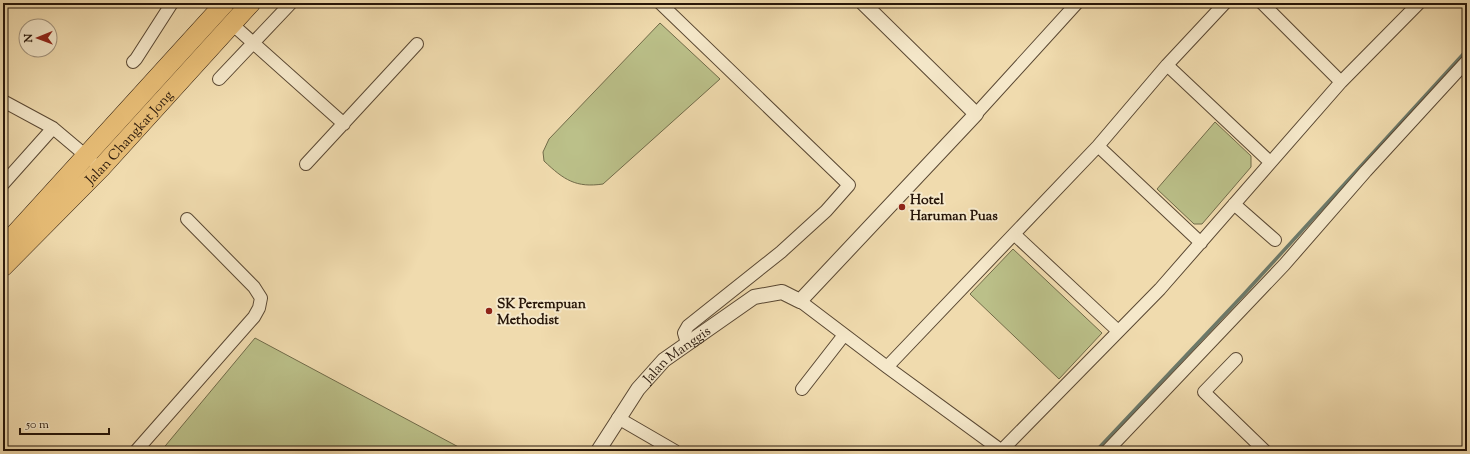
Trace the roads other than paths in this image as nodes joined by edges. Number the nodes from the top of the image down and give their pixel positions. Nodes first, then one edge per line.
1 (172, 3) edge
2 (225, 3) edge
3 (251, 3) edge
4 (291, 3) edge
5 (660, 3) edge
6 (863, 3) edge
7 (1077, 3) edge
8 (1225, 3) edge
9 (1262, 3) edge
10 (1418, 3) edge
11 (232, 24) junction
12 (254, 43) junction
13 (417, 44) dead end
14 (1467, 61) edge
15 (133, 62) dead end
16 (1167, 65) junction
17 (219, 79) dead end
18 (1340, 82) junction
19 (3, 101) edge
20 (976, 114) junction
21 (344, 124) junction
22 (53, 128) junction
23 (1098, 146) junction
24 (87, 155) junction
25 (1270, 162) junction
26 (306, 164) dead end
27 (101, 168) junction
28 (3, 184) edge
29 (1234, 204) junction
30 (186, 219) dead end
31 (1014, 234) junction
32 (1275, 240) dead end
33 (1200, 243) junction
34 (3, 248) edge
35 (3, 267) edge
36 (800, 301) junction
37 (1118, 331) junction
38 (844, 335) junction
39 (687, 343) junction
40 (1236, 359) dead end
41 (887, 367) junction
42 (802, 389) dead end
43 (618, 418) junction
44 (136, 451) edge
45 (598, 451) edge
46 (675, 451) edge
47 (1002, 451) edge
48 (1107, 451) edge
49 (1264, 451) edge

1 - 15 street
2 - 24 highway, Jalan Changkat Jong
3 - 11 highway, Jalan Changkat Jong
4 - 12 street
5 - 39 street
6 - 20 street
7 - 20 street
8 - 16 street
9 - 18 street
10 - 18 street
11 - 12 street
11 - 27 highway, Jalan Changkat Jong
12 - 17 street
12 - 21 street
13 - 21 street
14 - 48 street
16 - 23 street
16 - 25 street
18 - 25 street
19 - 22 street
20 - 36 street
21 - 26 street
22 - 24 street
22 - 28 street
23 - 31 street
23 - 33 street
24 - 27 street
24 - 34 highway, Jalan Changkat Jong
25 - 29 street
27 - 35 highway, Jalan Changkat Jong
29 - 32 street
29 - 33 street
30 - 44 street
31 - 37 street
31 - 41 street
33 - 37 street
36 - 38 street
36 - 39 street, Jalan Manggis
37 - 47 street
38 - 41 street
38 - 42 street
39 - 43 street, Jalan Manggis
40 - 49 street
41 - 47 street
43 - 45 street, Jalan Manggis
43 - 46 street

